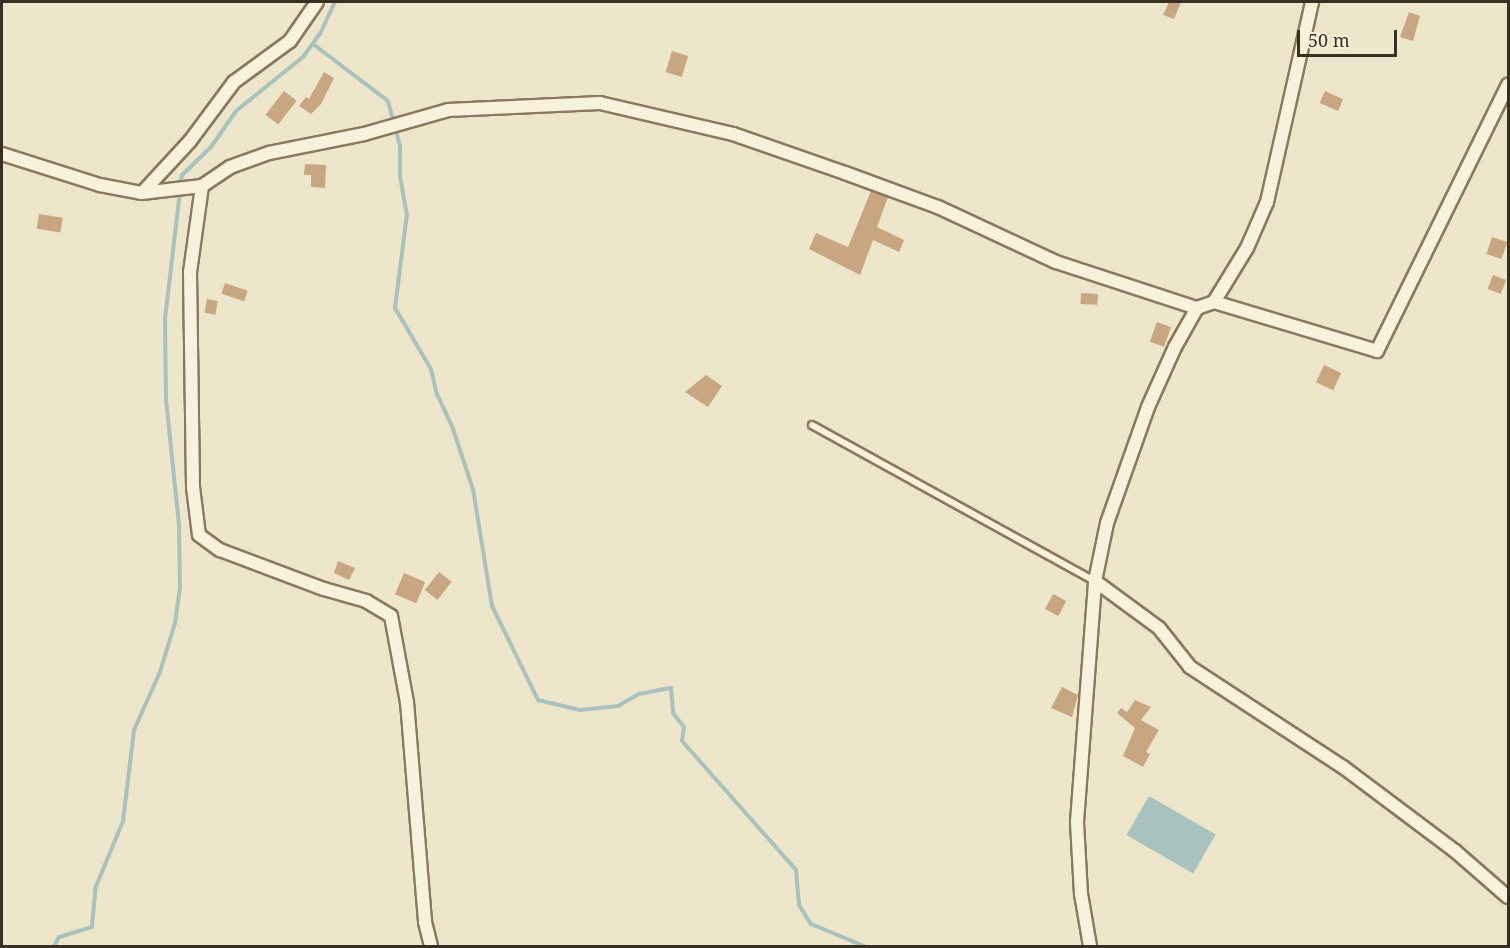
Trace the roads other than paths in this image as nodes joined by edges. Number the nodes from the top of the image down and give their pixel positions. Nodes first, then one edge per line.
1 (317, 2) edge
2 (1312, 2) edge
3 (1509, 85) edge
4 (2, 153) edge
5 (202, 186) junction
6 (142, 193) junction
7 (1214, 302) junction
8 (1197, 308) junction
9 (812, 425) dead end
10 (1095, 581) junction
11 (1509, 897) edge
12 (431, 946) edge
13 (1090, 946) edge

1 - 6 street
2 - 7 street
3 - 7 street
4 - 6 street
5 - 6 street
5 - 8 street
5 - 12 street
7 - 8 street
8 - 10 street
9 - 10 lane
10 - 11 street
10 - 13 street

